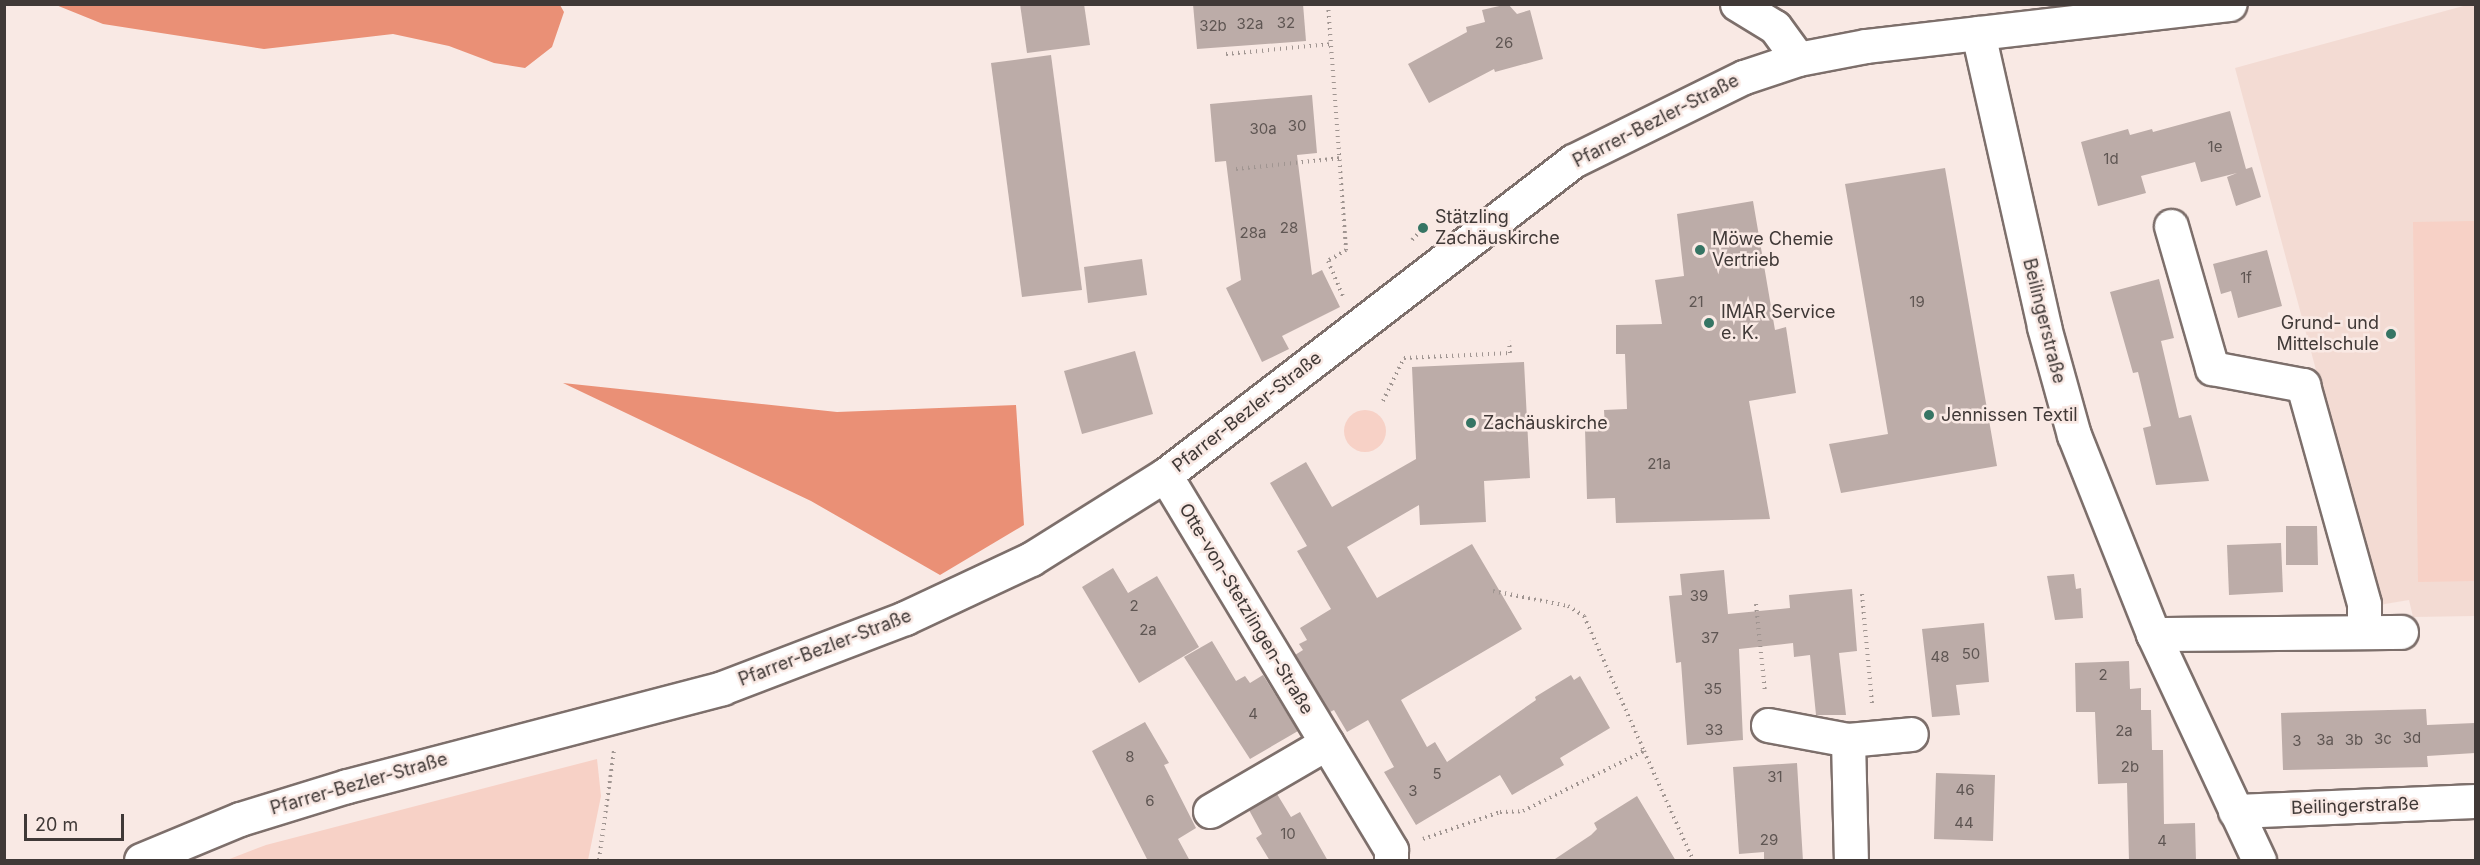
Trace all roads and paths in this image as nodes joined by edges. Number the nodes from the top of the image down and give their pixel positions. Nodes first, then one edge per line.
1 (1328, 4) edge
2 (1737, 4) edge
3 (2230, 4) edge
4 (1978, 33) junction
5 (1331, 44) junction
6 (1226, 54) dead end
7 (1798, 59) junction
8 (1341, 158) junction
9 (1236, 169) dead end
10 (2171, 226) dead end
11 (1344, 299) dead end
12 (1509, 341) dead end
13 (1383, 401) dead end
14 (1166, 475) junction
15 (1493, 591) dead end
16 (1862, 594) dead end
17 (1756, 604) dead end
18 (2364, 632) junction
19 (2401, 632) dead end
20 (2153, 634) junction
21 (619, 712) junction
22 (1768, 725) joint
23 (1911, 734) dead end
24 (1862, 738) junction
25 (1327, 743) junction
26 (1644, 752) junction
27 (2475, 801) edge
28 (1210, 811) dead end
29 (2235, 811) junction
30 (1391, 855) edge
31 (141, 861) edge
32 (599, 861) edge
33 (1693, 861) edge
34 (1851, 861) edge
35 (2259, 861) edge

1 - 5 path
2 - 7 street
3 - 4 street, Pfarrer-Bezler-Straße
4 - 7 street, Pfarrer-Bezler-Straße
4 - 20 street, Beilingerstraße
5 - 6 path
5 - 8 path
7 - 14 street, Pfarrer-Bezler-Straße
8 - 9 path
8 - 11 path
10 - 18 street
12 - 13 path
14 - 21 street, Pfarrer-Bezler-Straße
14 - 25 street, Otte-von-Stetzlingen-Straße
15 - 26 path
16 - 24 path
17 - 22 path
18 - 19 street
18 - 20 street
20 - 29 street, Beilingerstraße
21 - 31 street, Pfarrer-Bezler-Straße
21 - 32 path
22 - 24 street
23 - 24 street
24 - 34 street
25 - 28 street
25 - 30 street, Otte-von-Stetzlingen-Straße
26 - 30 path
26 - 33 path
27 - 29 street, Beilingerstraße
29 - 35 street, Beilingerstraße

